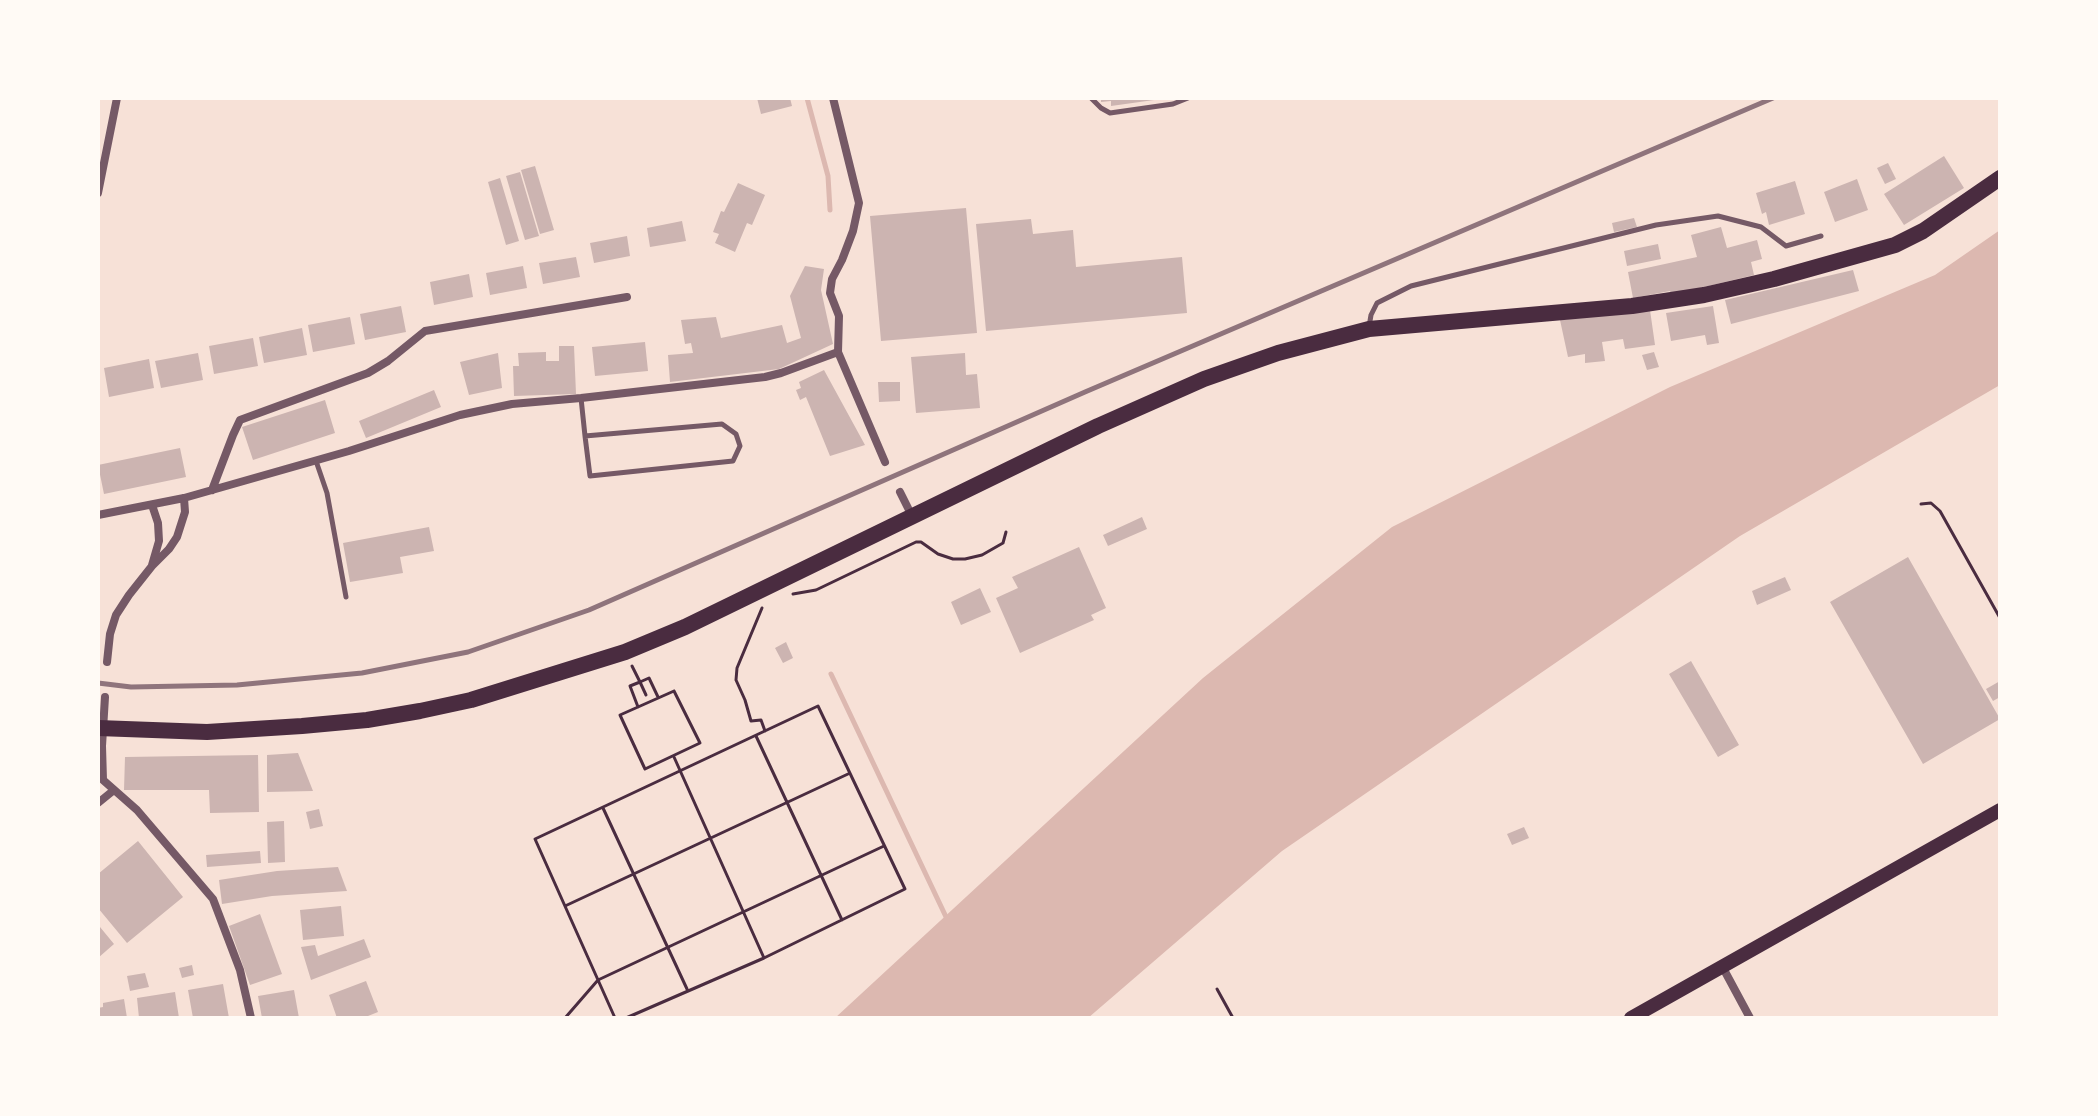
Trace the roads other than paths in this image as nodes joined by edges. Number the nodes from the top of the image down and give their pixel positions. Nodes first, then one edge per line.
1 (117, 98) edge
2 (833, 98) edge
3 (1091, 98) edge
4 (1188, 98) edge
5 (2000, 178) edge
6 (98, 193) edge
7 (1821, 236) dead end
8 (627, 297) dead end
9 (1369, 329) junction
10 (838, 352) junction
11 (581, 398) junction
12 (585, 436) junction
13 (315, 461) junction
14 (885, 462) dead end
15 (212, 490) junction
16 (900, 492) dead end
17 (184, 498) junction
18 (152, 505) junction
19 (98, 515) edge
20 (912, 516) junction
21 (152, 566) junction
22 (346, 597) dead end
23 (107, 662) dead end
24 (105, 697) dead end
25 (101, 728) edge
26 (114, 790) junction
27 (98, 803) edge
28 (2000, 810) edge
29 (1722, 965) junction
30 (251, 1018) edge
31 (1631, 1018) edge
32 (1750, 1018) edge

1 - 6 street
2 - 10 street
3 - 4 lane
5 - 9 main road
7 - 9 lane
8 - 15 street
9 - 20 main road
10 - 11 street
10 - 14 street
11 - 12 lane
11 - 13 street
12 - 12 lane
13 - 15 street
13 - 22 lane
15 - 17 street
16 - 20 street
17 - 18 street
17 - 21 street
18 - 19 street
18 - 21 street
20 - 25 main road
21 - 23 street
24 - 25 street
25 - 26 street
26 - 27 street
26 - 30 street
28 - 29 main road
29 - 31 main road
29 - 32 street

